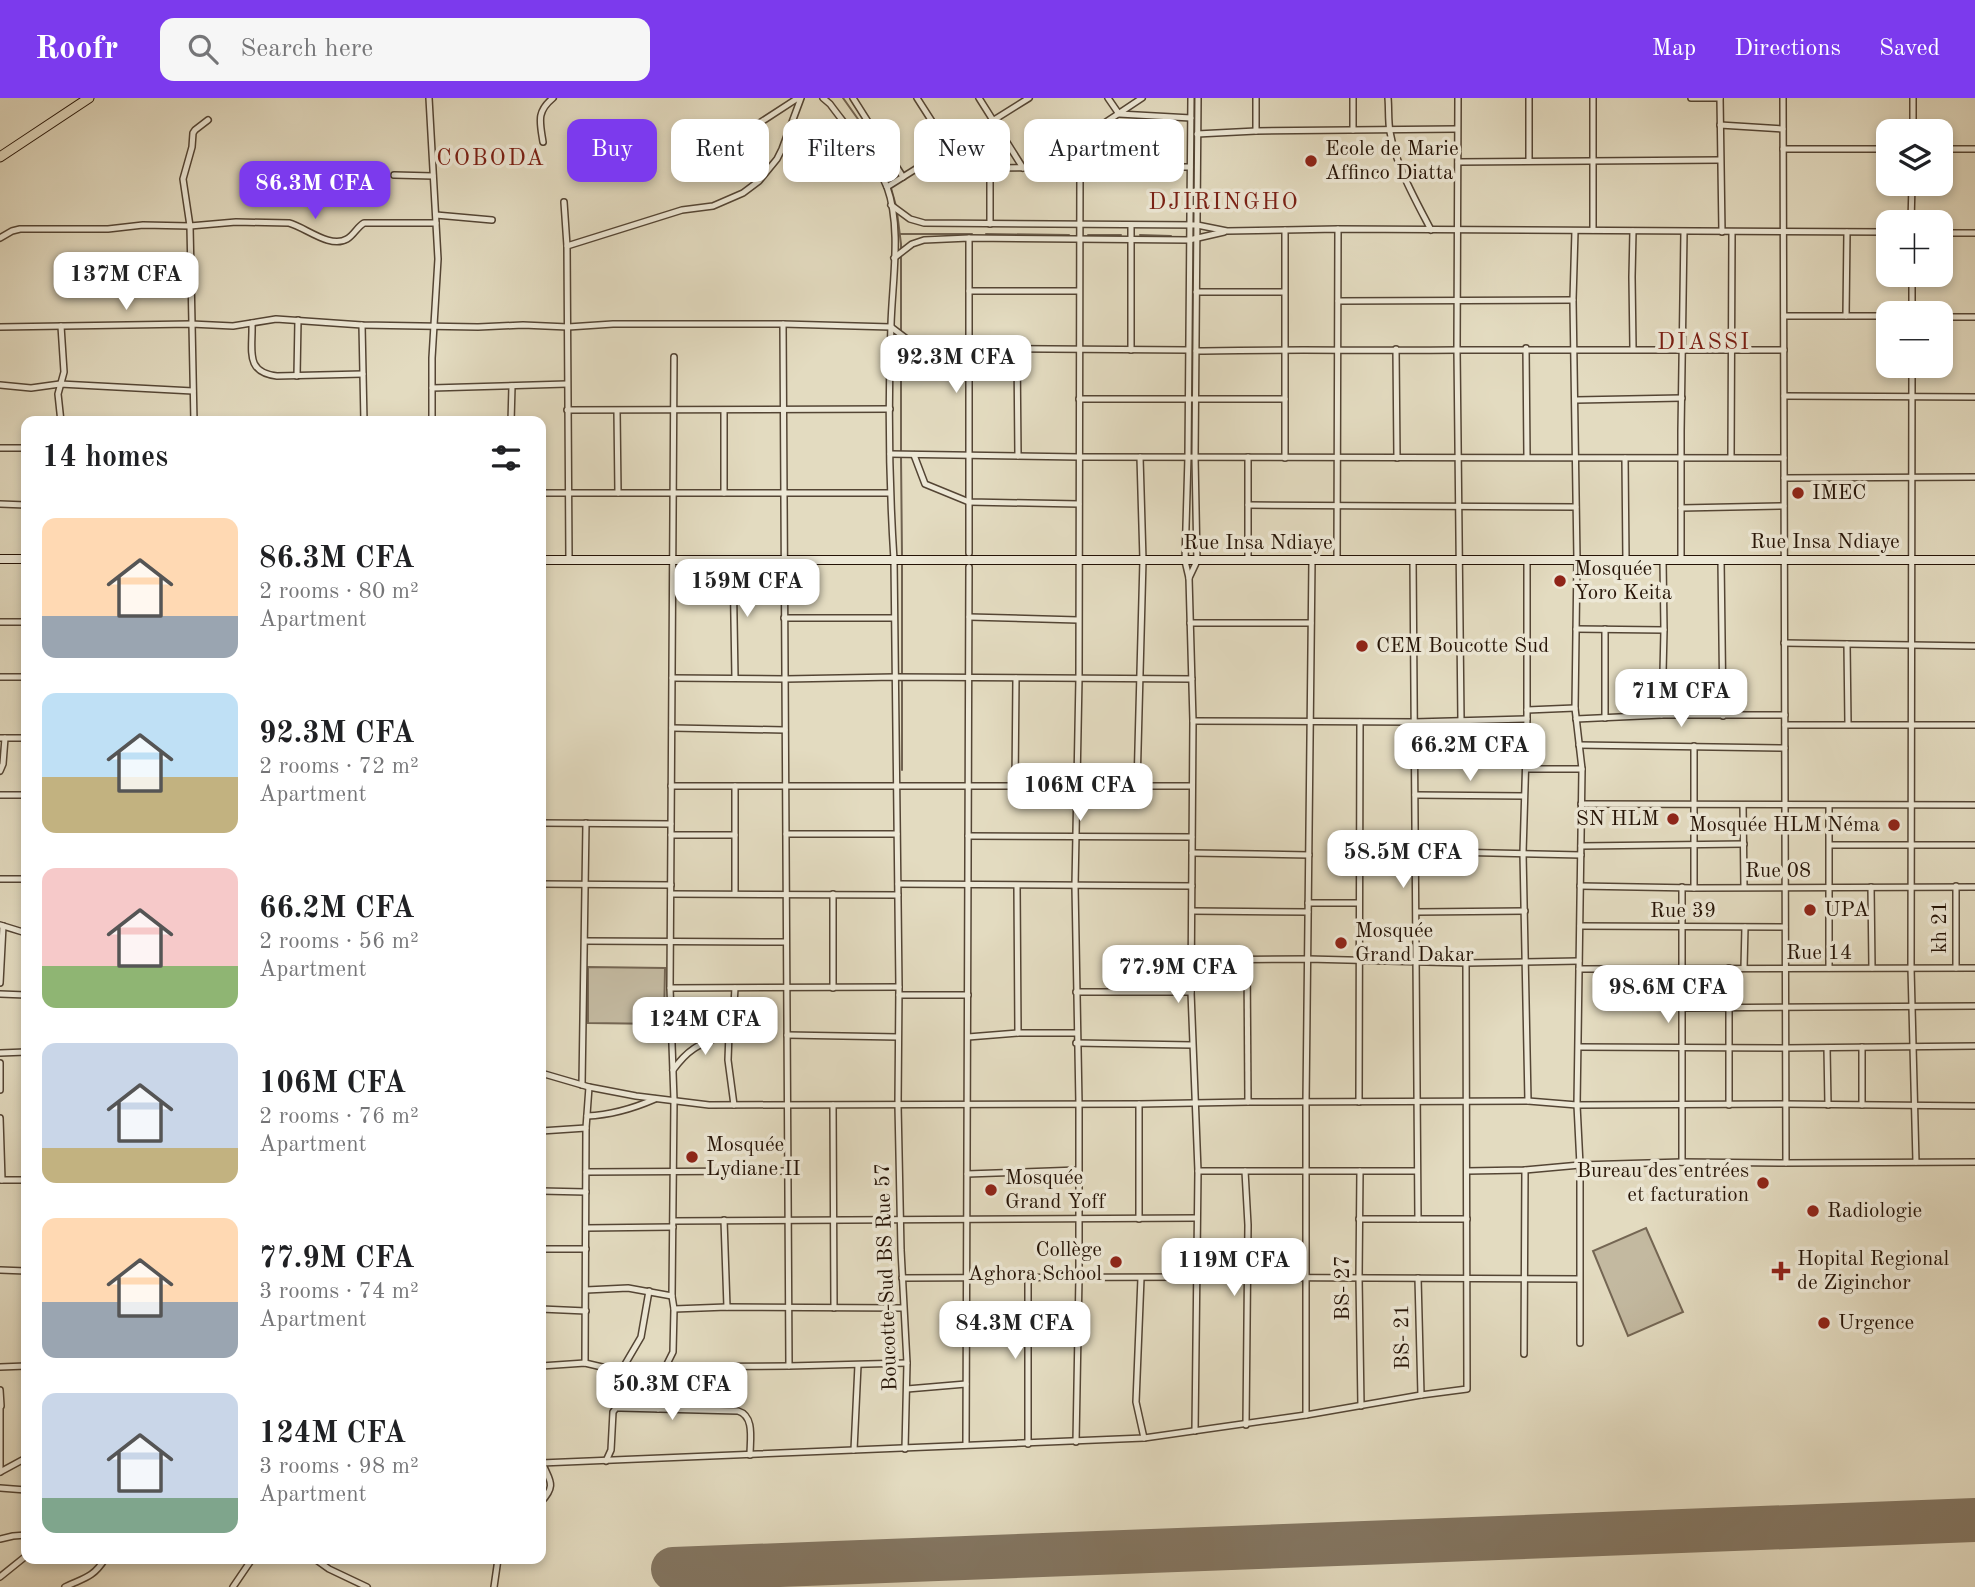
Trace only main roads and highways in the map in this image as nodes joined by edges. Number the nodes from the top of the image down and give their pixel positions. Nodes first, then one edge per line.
1 (89, 98) edge
2 (0, 157) edge
3 (0, 559) edge
4 (21, 559) edge
5 (546, 560) edge
6 (1975, 560) edge

1 - 2 main road
3 - 4 main road
5 - 6 main road, Rue Insa Ndiaye

